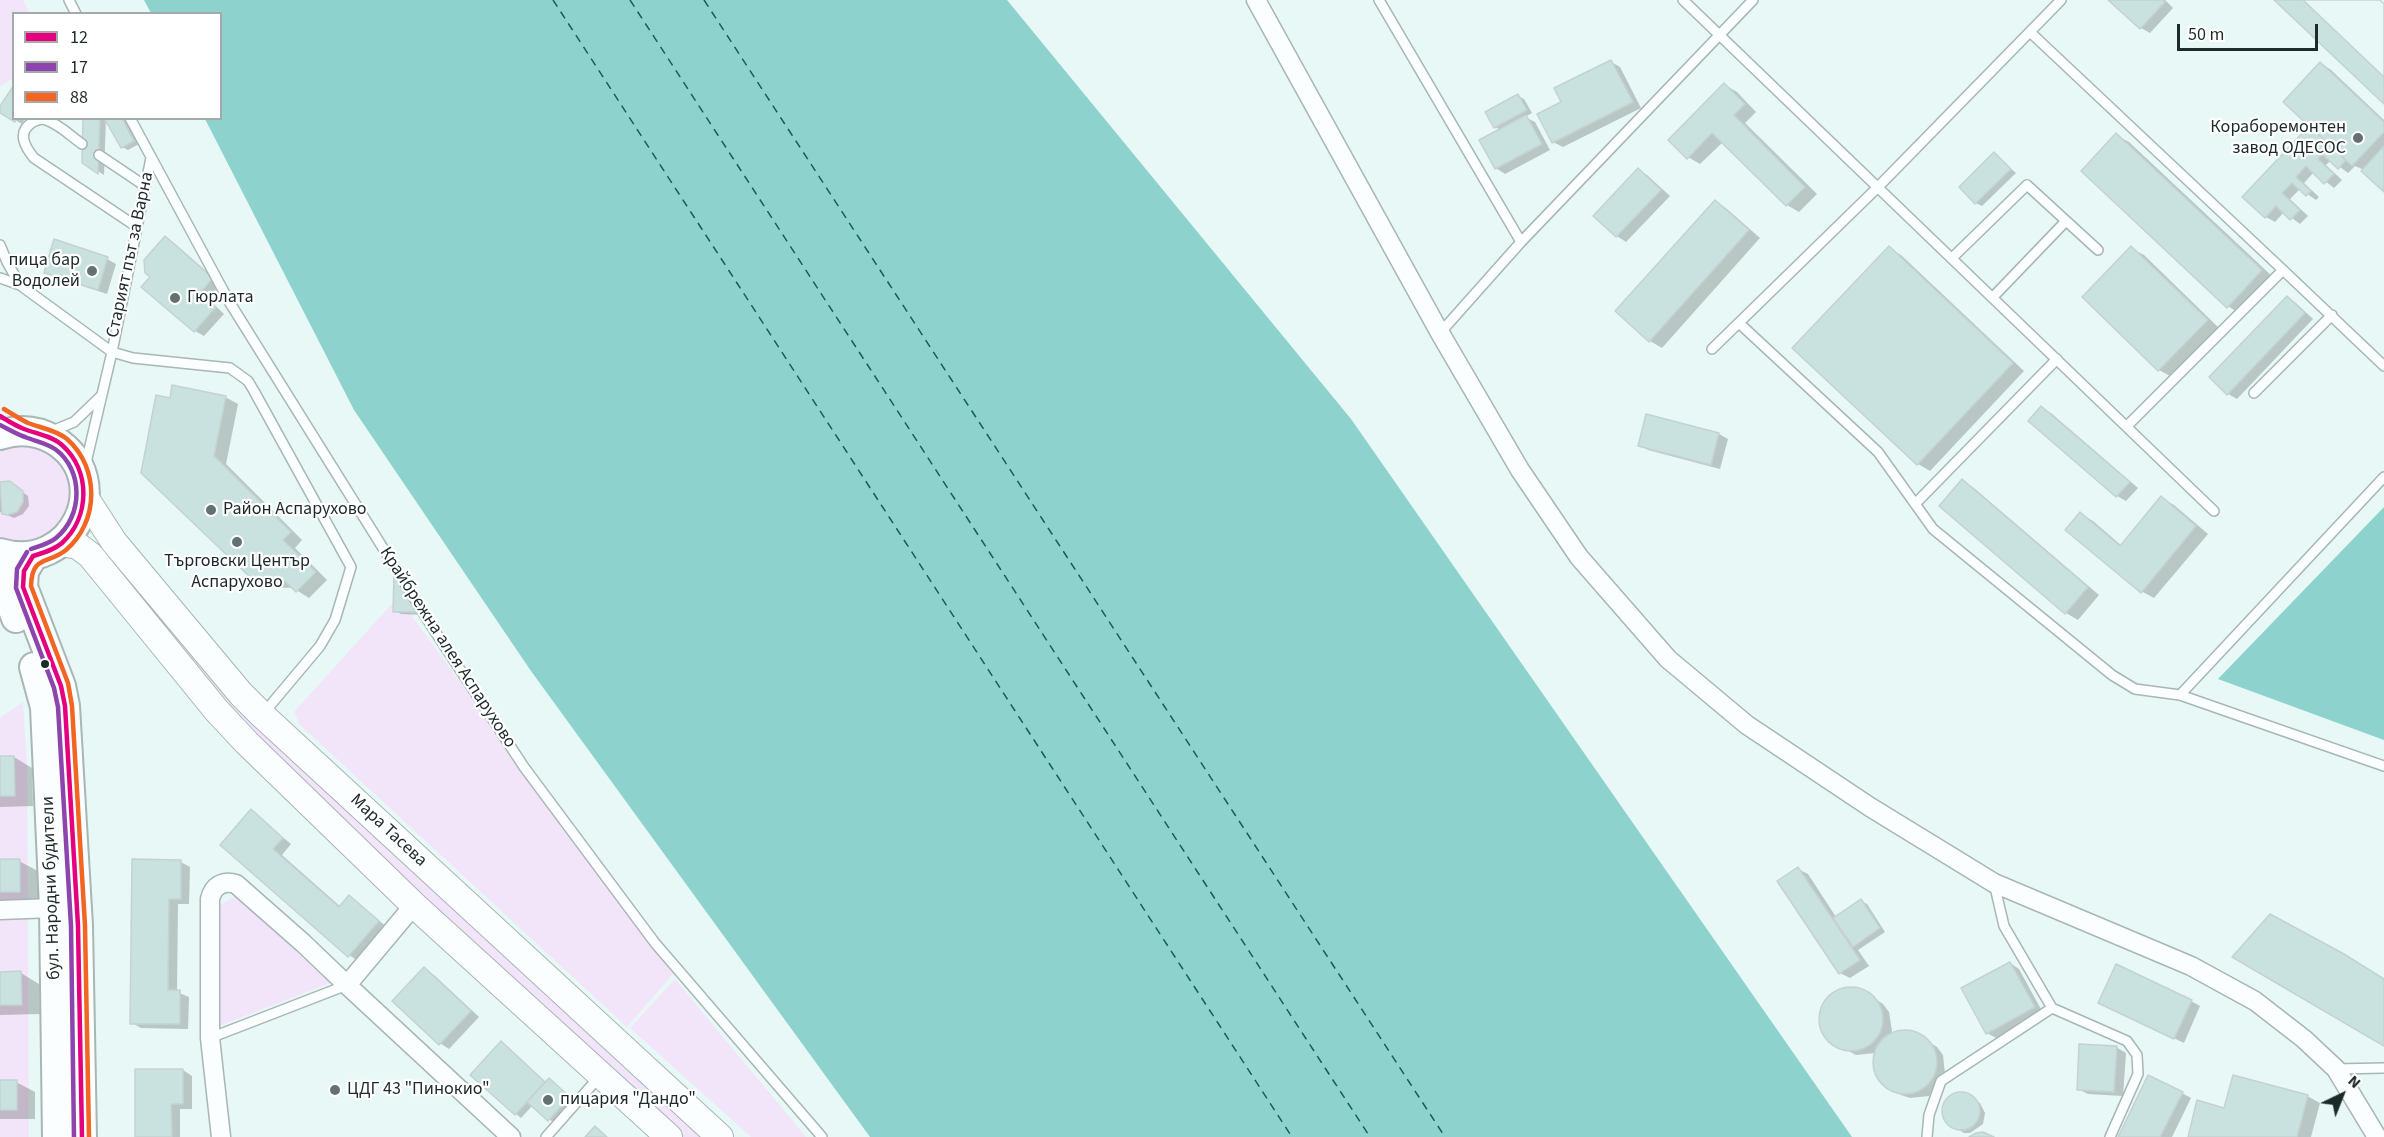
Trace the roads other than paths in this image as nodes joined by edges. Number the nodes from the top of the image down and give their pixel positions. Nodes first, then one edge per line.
1 (1256, 0) edge
2 (1379, 0) edge
3 (1683, 0) edge
4 (1753, 0) edge
5 (2061, 0) edge
6 (2030, 32) junction
7 (1720, 35) junction
8 (36, 120) edge
9 (47, 120) edge
10 (131, 120) edge
11 (82, 144) dead end
12 (99, 155) dead end
13 (151, 158) junction
14 (146, 186) junction
15 (1878, 187) junction
16 (2066, 221) junction
17 (137, 227) junction
18 (1521, 242) junction
19 (0, 245) edge
20 (2098, 250) dead end
21 (1952, 258) junction
22 (2283, 270) junction
23 (0, 278) edge
24 (20, 285) junction
25 (1993, 297) junction
26 (2332, 315) junction
27 (1739, 323) junction
28 (1440, 333) junction
29 (1712, 349) dead end
30 (111, 352) junction
31 (2057, 359) junction
32 (2384, 366) edge
33 (2253, 393) dead end
34 (102, 394) junction
35 (0, 416) edge
36 (2127, 426) junction
37 (22, 433) edge
38 (2384, 477) edge
39 (84, 488) junction
40 (1915, 504) junction
41 (2214, 511) dead end
42 (62, 543) junction
43 (0, 553) edge
44 (33, 556) junction
45 (0, 574) edge
46 (2180, 694) junction
47 (262, 715) junction
48 (2384, 766) edge
49 (1994, 883) junction
50 (414, 905) junction
51 (54, 908) junction
52 (0, 910) edge
53 (347, 985) junction
54 (2052, 1008) junction
55 (210, 1038) junction
56 (2384, 1068) edge
57 (2336, 1069) junction
58 (601, 1076) junction
59 (57, 1137) edge
60 (82, 1137) edge
61 (221, 1137) edge
62 (511, 1137) edge
63 (546, 1137) edge
64 (669, 1137) edge
65 (720, 1137) edge
66 (822, 1137) edge
67 (1927, 1137) edge
68 (2110, 1137) edge
69 (2377, 1137) edge

1 - 28 street
2 - 18 lane
3 - 7 lane
4 - 7 lane
5 - 6 lane
6 - 15 lane
6 - 22 lane
7 - 15 lane
7 - 18 lane
8 - 17 lane
9 - 11 lane
10 - 13 lane, Крайбрежна алея Аспарухово
12 - 14 lane
13 - 14 lane, Старият път за Варна
13 - 66 lane, Крайбрежна алея Аспарухово
14 - 17 lane, Старият път за Варна
15 - 21 lane
15 - 27 lane
16 - 20 lane
16 - 21 lane
16 - 25 lane
17 - 30 lane, Старият път за Варна
18 - 28 lane
19 - 24 lane
21 - 25 lane
22 - 26 lane
22 - 36 lane
23 - 24 lane
24 - 30 lane
25 - 31 lane
26 - 32 lane
26 - 33 lane
27 - 29 lane
27 - 40 lane
28 - 49 street
30 - 34 lane, Старият път за Варна
30 - 47 lane
31 - 36 lane
31 - 40 lane
34 - 37 lane
34 - 39 lane, Старият път за Варна
35 - 37 main road
36 - 41 lane
37 - 39 main road
38 - 46 lane
39 - 42 main road
39 - 47 main road, Мара Тасева
40 - 46 lane
42 - 44 main road
42 - 50 main road, Мара Тасева
43 - 44 main road
44 - 60 main road, бул. Народни будители
45 - 51 main road, бул. Народни будители
46 - 48 lane
47 - 65 main road, Мара Тасева
49 - 54 lane
49 - 57 street
50 - 53 street
50 - 58 main road, Мара Тасева
51 - 52 street
51 - 59 main road, бул. Народни будители
53 - 55 lane
53 - 55 street
53 - 62 street
54 - 67 lane
54 - 68 lane
55 - 61 street
56 - 57 lane
57 - 69 street
58 - 63 lane
58 - 64 main road, Мара Тасева

